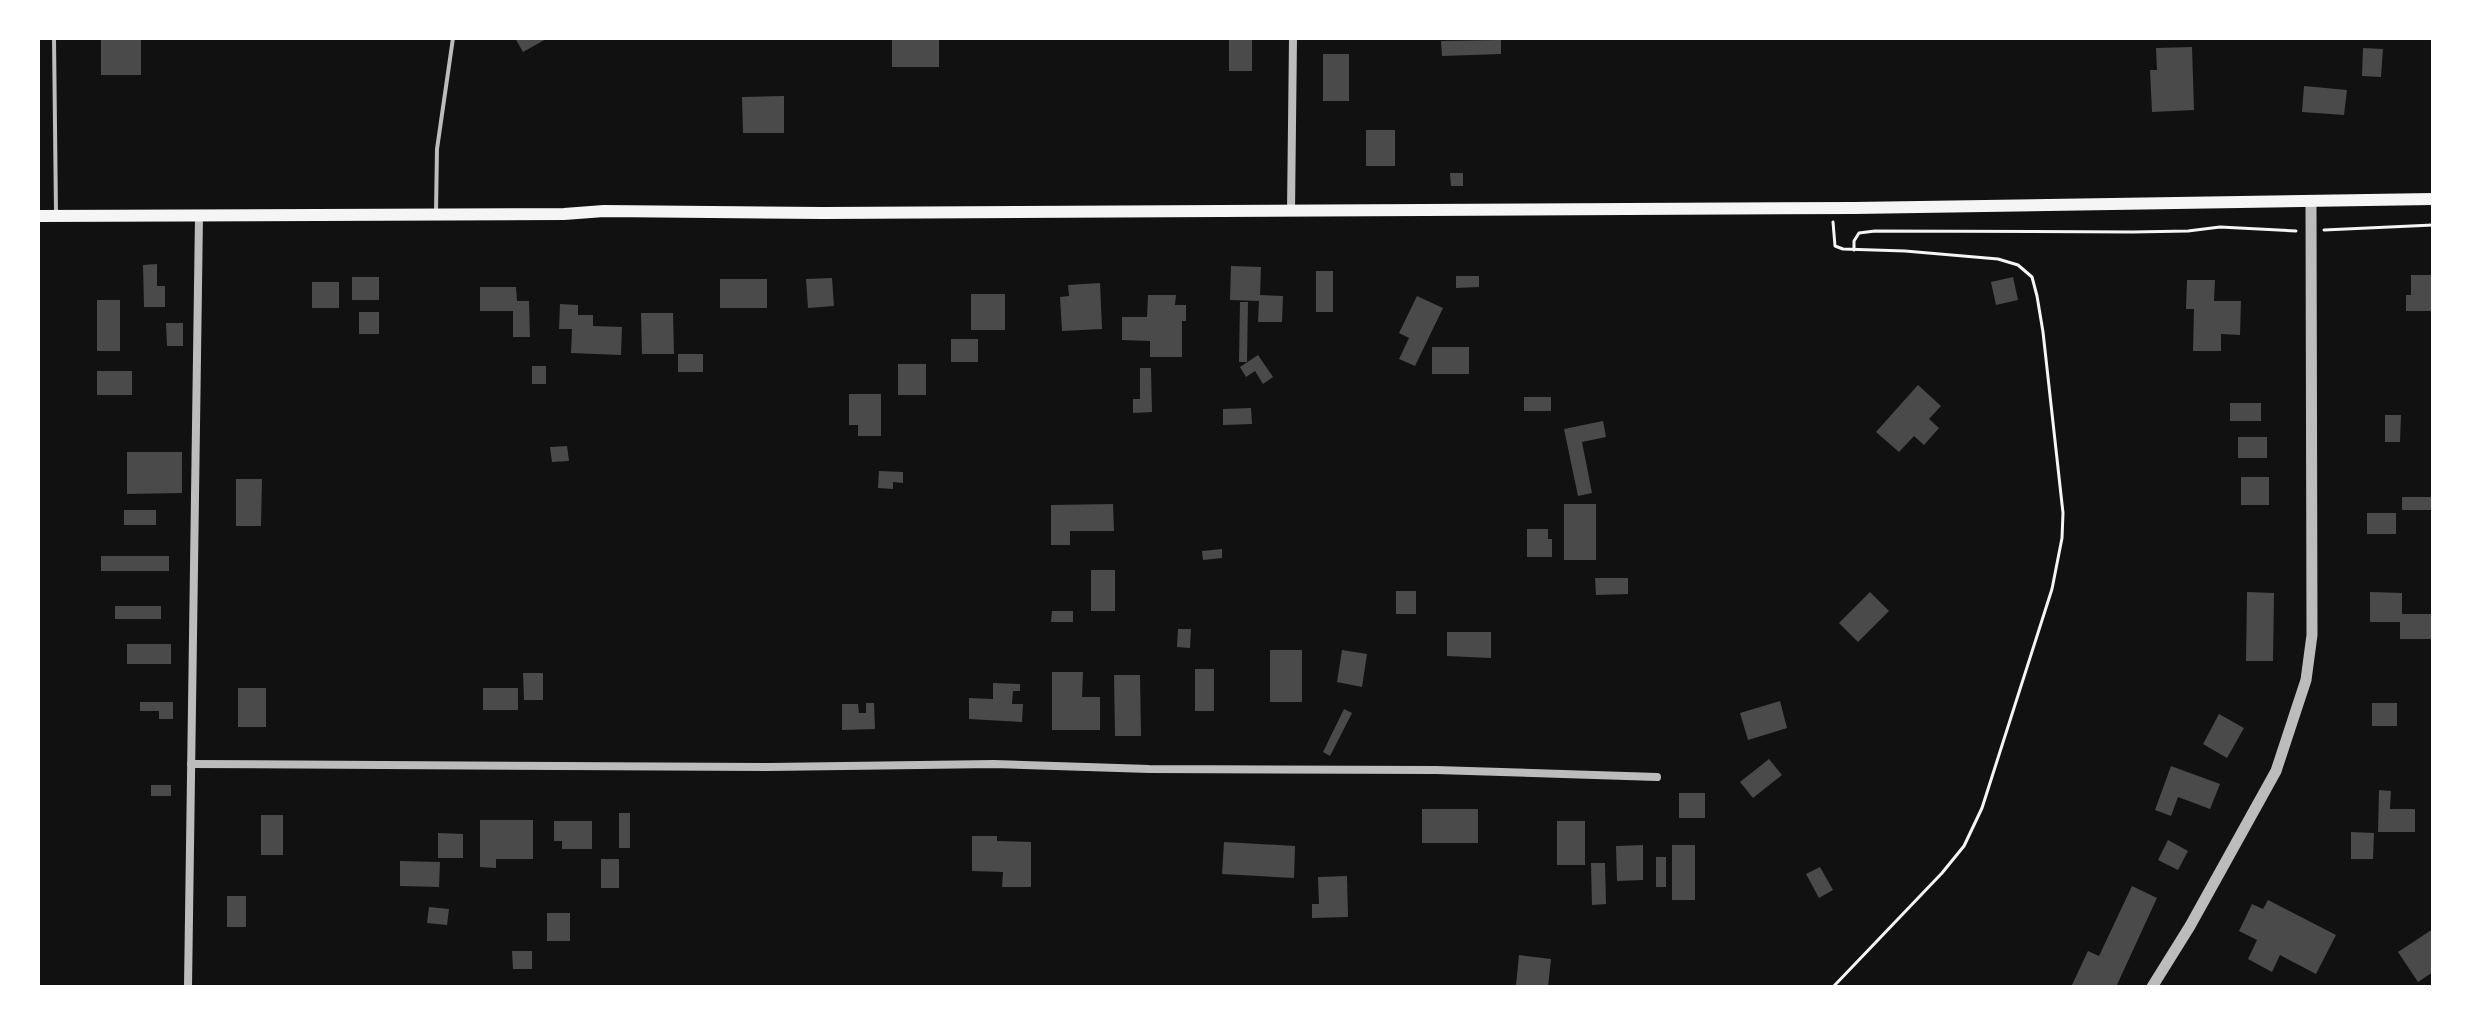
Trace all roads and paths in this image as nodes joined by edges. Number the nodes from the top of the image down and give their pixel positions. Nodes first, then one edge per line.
1 (54, 38) edge
2 (453, 38) edge
3 (1293, 38) edge
4 (2433, 199) edge
5 (2311, 201) junction
6 (1832, 208) junction
7 (1291, 211) junction
8 (436, 215) junction
9 (38, 216) edge
10 (56, 216) junction
11 (199, 216) junction
12 (2433, 225) edge
13 (2311, 231) junction
14 (1854, 250) junction
15 (191, 764) junction
16 (1657, 777) dead end
17 (188, 987) edge
18 (1833, 987) edge
19 (2152, 987) edge

1 - 10 lane
2 - 8 lane
3 - 7 street
4 - 5 main road
5 - 6 main road
5 - 13 street
6 - 7 main road
6 - 14 path
7 - 8 main road
8 - 11 main road
9 - 10 main road
10 - 11 main road
11 - 15 street
12 - 13 path
13 - 14 path
13 - 19 street
14 - 18 path
15 - 16 street
15 - 17 street

